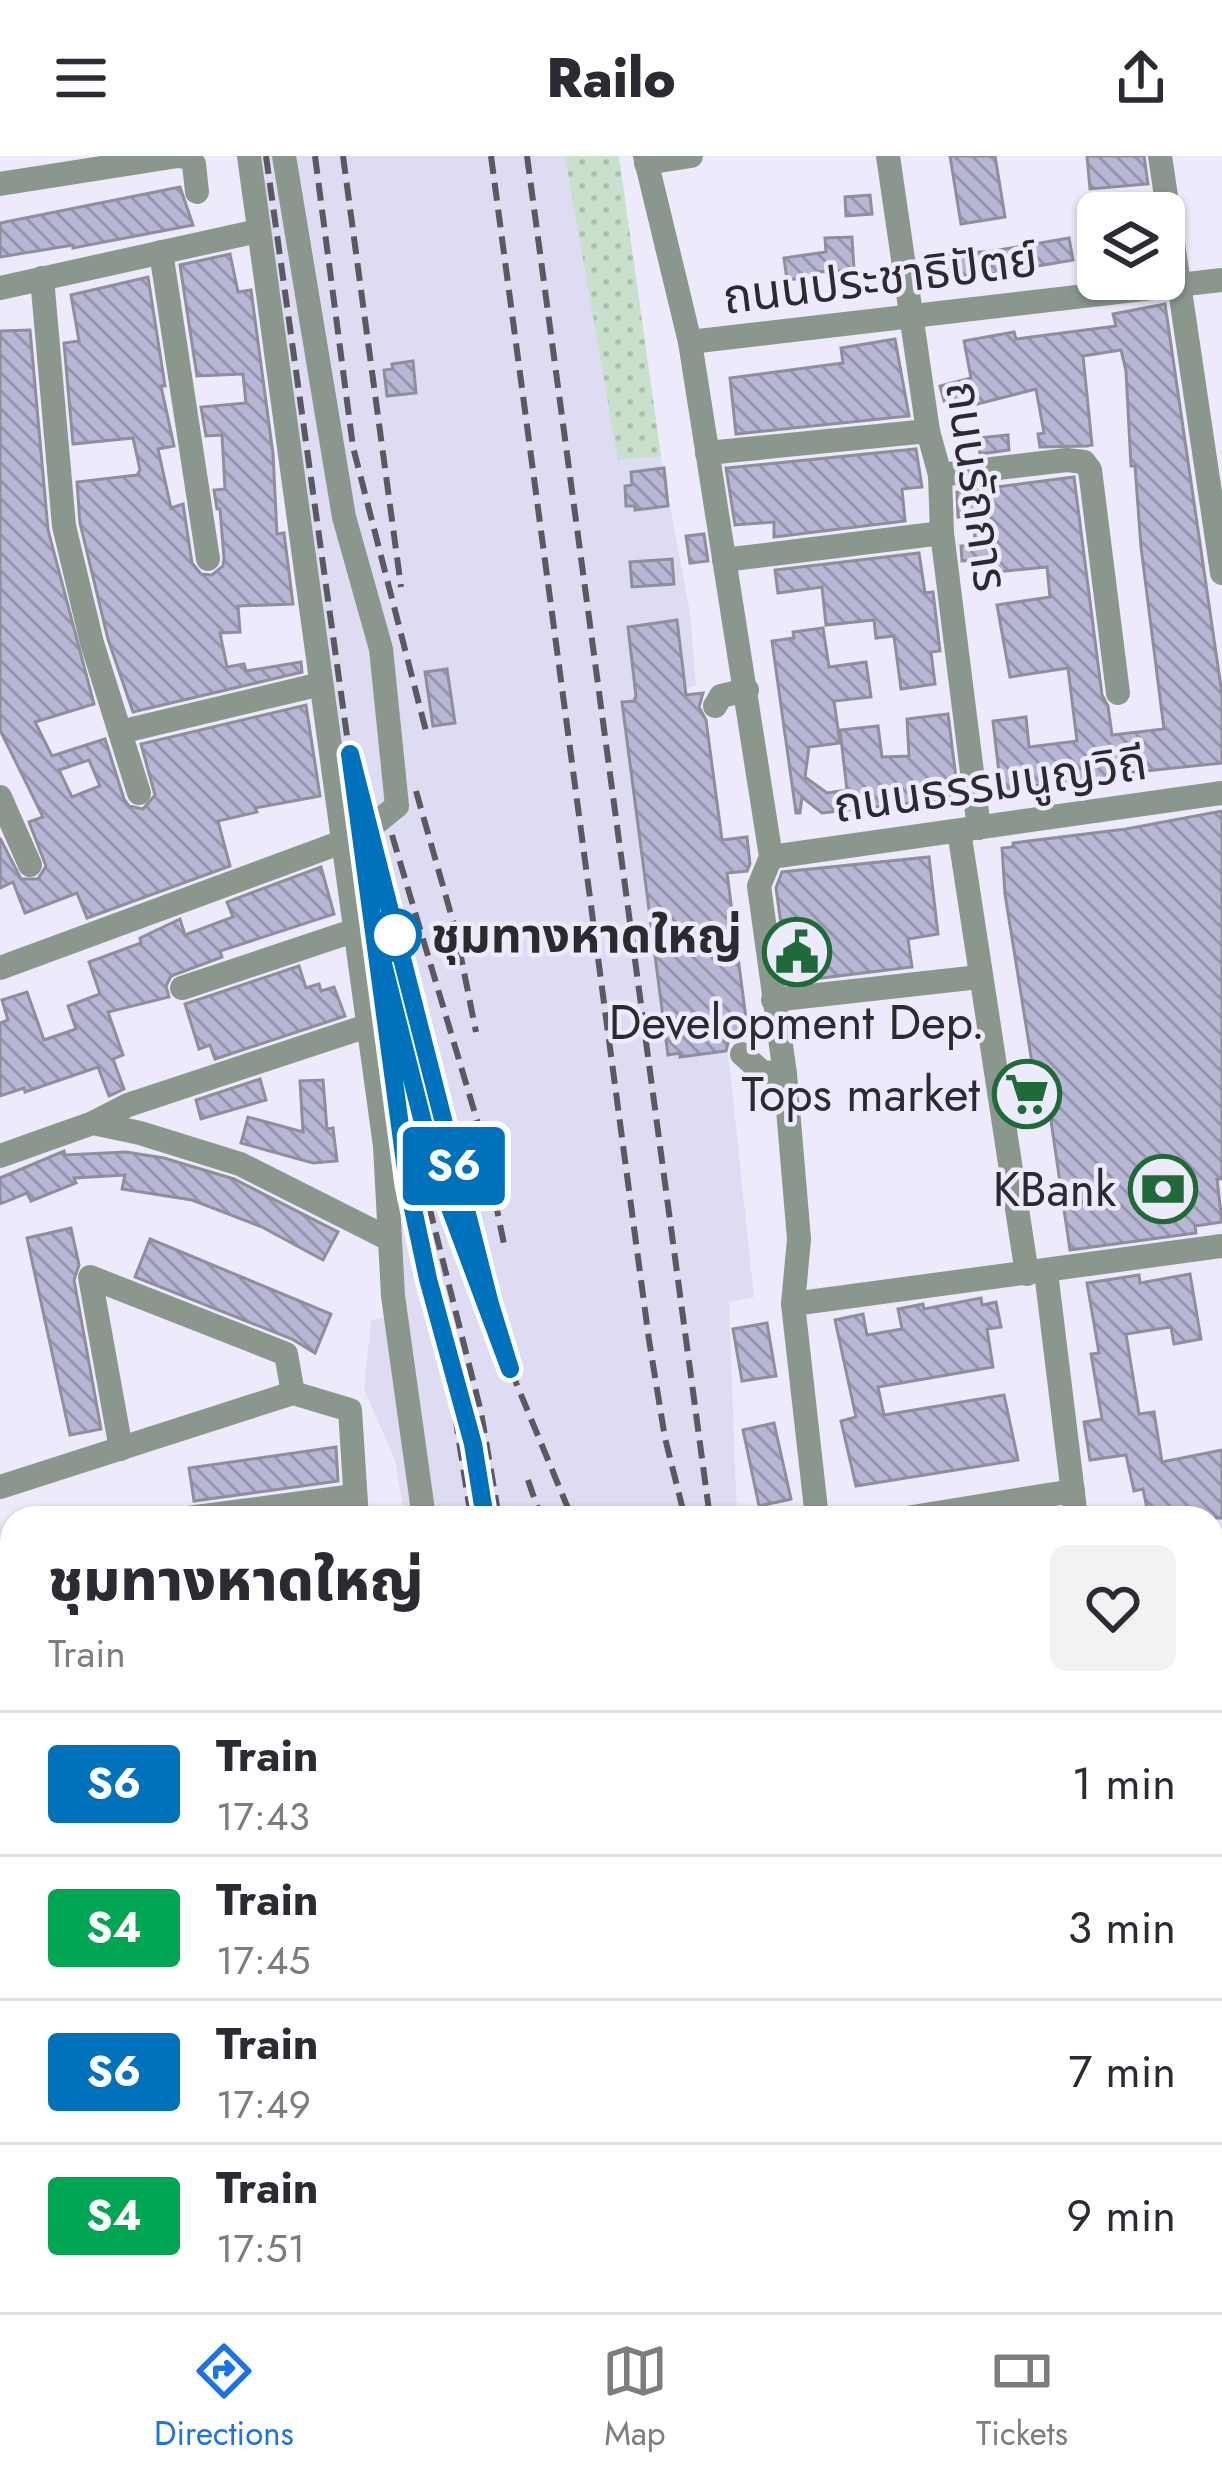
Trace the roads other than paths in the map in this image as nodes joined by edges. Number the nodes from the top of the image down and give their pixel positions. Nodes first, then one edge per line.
1 (248, 156) edge
2 (284, 156) edge
3 (691, 156) edge
4 (888, 156) edge
5 (1160, 156) edge
6 (646, 159) edge
7 (54, 165) edge
8 (0, 184) edge
9 (197, 192) dead end
10 (1164, 192) edge
11 (258, 232) junction
12 (161, 252) junction
13 (41, 278) junction
14 (1222, 280) edge
15 (1185, 285) edge
16 (0, 288) edge
17 (1077, 297) edge
18 (1178, 300) edge
19 (912, 316) junction
20 (690, 342) junction
21 (928, 431) junction
22 (707, 453) junction
23 (940, 475) junction
24 (942, 533) junction
25 (208, 559) dead end
26 (724, 560) junction
27 (1221, 560) edge
28 (322, 684) junction
29 (747, 690) junction
30 (1118, 693) dead end
31 (716, 706) dead end
32 (120, 732) junction
33 (1222, 793) edge
34 (139, 794) dead end
35 (0, 797) edge
36 (969, 830) junction
37 (342, 841) junction
38 (771, 857) junction
39 (30, 865) dead end
40 (356, 930) junction
41 (0, 968) edge
42 (979, 977) junction
43 (182, 988) dead end
44 (773, 1000) junction
45 (368, 1026) junction
46 (742, 1054) dead end
47 (785, 1074) junction
48 (93, 1123) junction
49 (0, 1156) edge
50 (389, 1239) junction
51 (1222, 1246) edge
52 (1036, 1273) junction
53 (794, 1304) junction
54 (293, 1393) junction
55 (122, 1448) junction
56 (0, 1487) edge
57 (1073, 1491) junction
58 (355, 1506) edge
59 (422, 1506) edge
60 (816, 1506) edge
61 (980, 1506) edge
62 (1075, 1506) edge

1 - 11 street
2 - 37 street
3 - 6 street
4 - 19 street, ถนนรัถการ
5 - 10 street
6 - 20 street
7 - 8 street
7 - 9 street
11 - 12 street
11 - 28 street
12 - 13 street
12 - 25 street
13 - 16 street
13 - 32 street
14 - 15 street, ถนนประชาธิปัตย์
17 - 19 street, ถนนประชาธิปัตย์
18 - 27 street
19 - 20 street, ถนนประชาธิปัตย์
19 - 21 street, ถนนรัถการ
20 - 22 street
21 - 22 street
21 - 23 street, ถนนรัถการ
22 - 26 street
23 - 24 street, ถนนรัถการ
23 - 30 street
24 - 26 street
24 - 36 street, ถนนรัถการ
26 - 29 street
28 - 32 street
28 - 37 street
29 - 31 street
29 - 38 street
32 - 34 street
33 - 36 street, ถนนธรรมนูญวิถี
35 - 39 street
36 - 38 street, ถนนธรรมนูญวิถี
36 - 42 street, ถนนรัถการ
37 - 40 street
37 - 41 street
38 - 44 street
40 - 43 street
40 - 45 street
42 - 44 street
42 - 52 street, ถนนรัถการ
44 - 47 street
45 - 48 street
45 - 50 street
46 - 47 street
47 - 53 street
48 - 49 street
48 - 50 street
50 - 59 street
51 - 52 street
52 - 53 street
52 - 57 street, ถนนรัถการ
53 - 60 street
54 - 55 street
54 - 55 street
54 - 58 street
55 - 56 street
57 - 61 street
57 - 62 street, ถนนรัถการ

